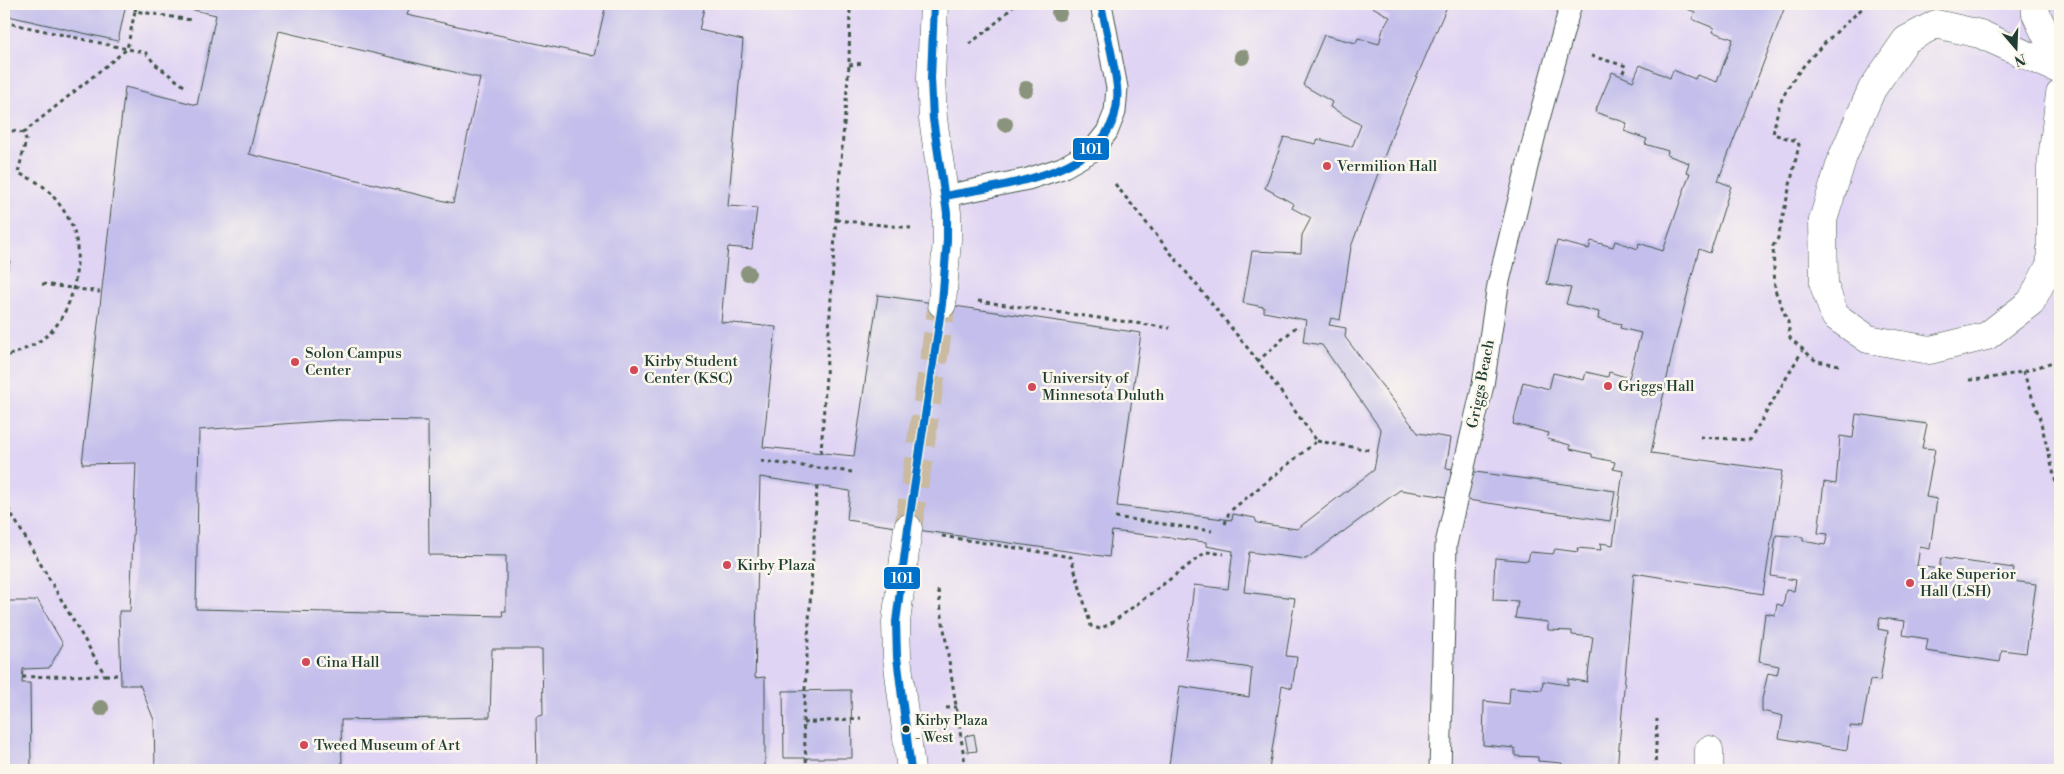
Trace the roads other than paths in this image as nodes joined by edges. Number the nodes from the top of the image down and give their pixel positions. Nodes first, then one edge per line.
1 (934, 4) edge
2 (1101, 4) edge
3 (1571, 4) edge
4 (2035, 4) edge
5 (2060, 65) edge
6 (2060, 70) edge
7 (2060, 94) edge
8 (944, 196) junction
9 (942, 304) tunnel mouth
10 (908, 528) tunnel mouth
11 (911, 770) edge
12 (1440, 770) edge

1 - 8 street
2 - 8 lane
3 - 12 lane, Griggs Beach
4 - 5 street
6 - 7 street
8 - 9 street
10 - 11 street

